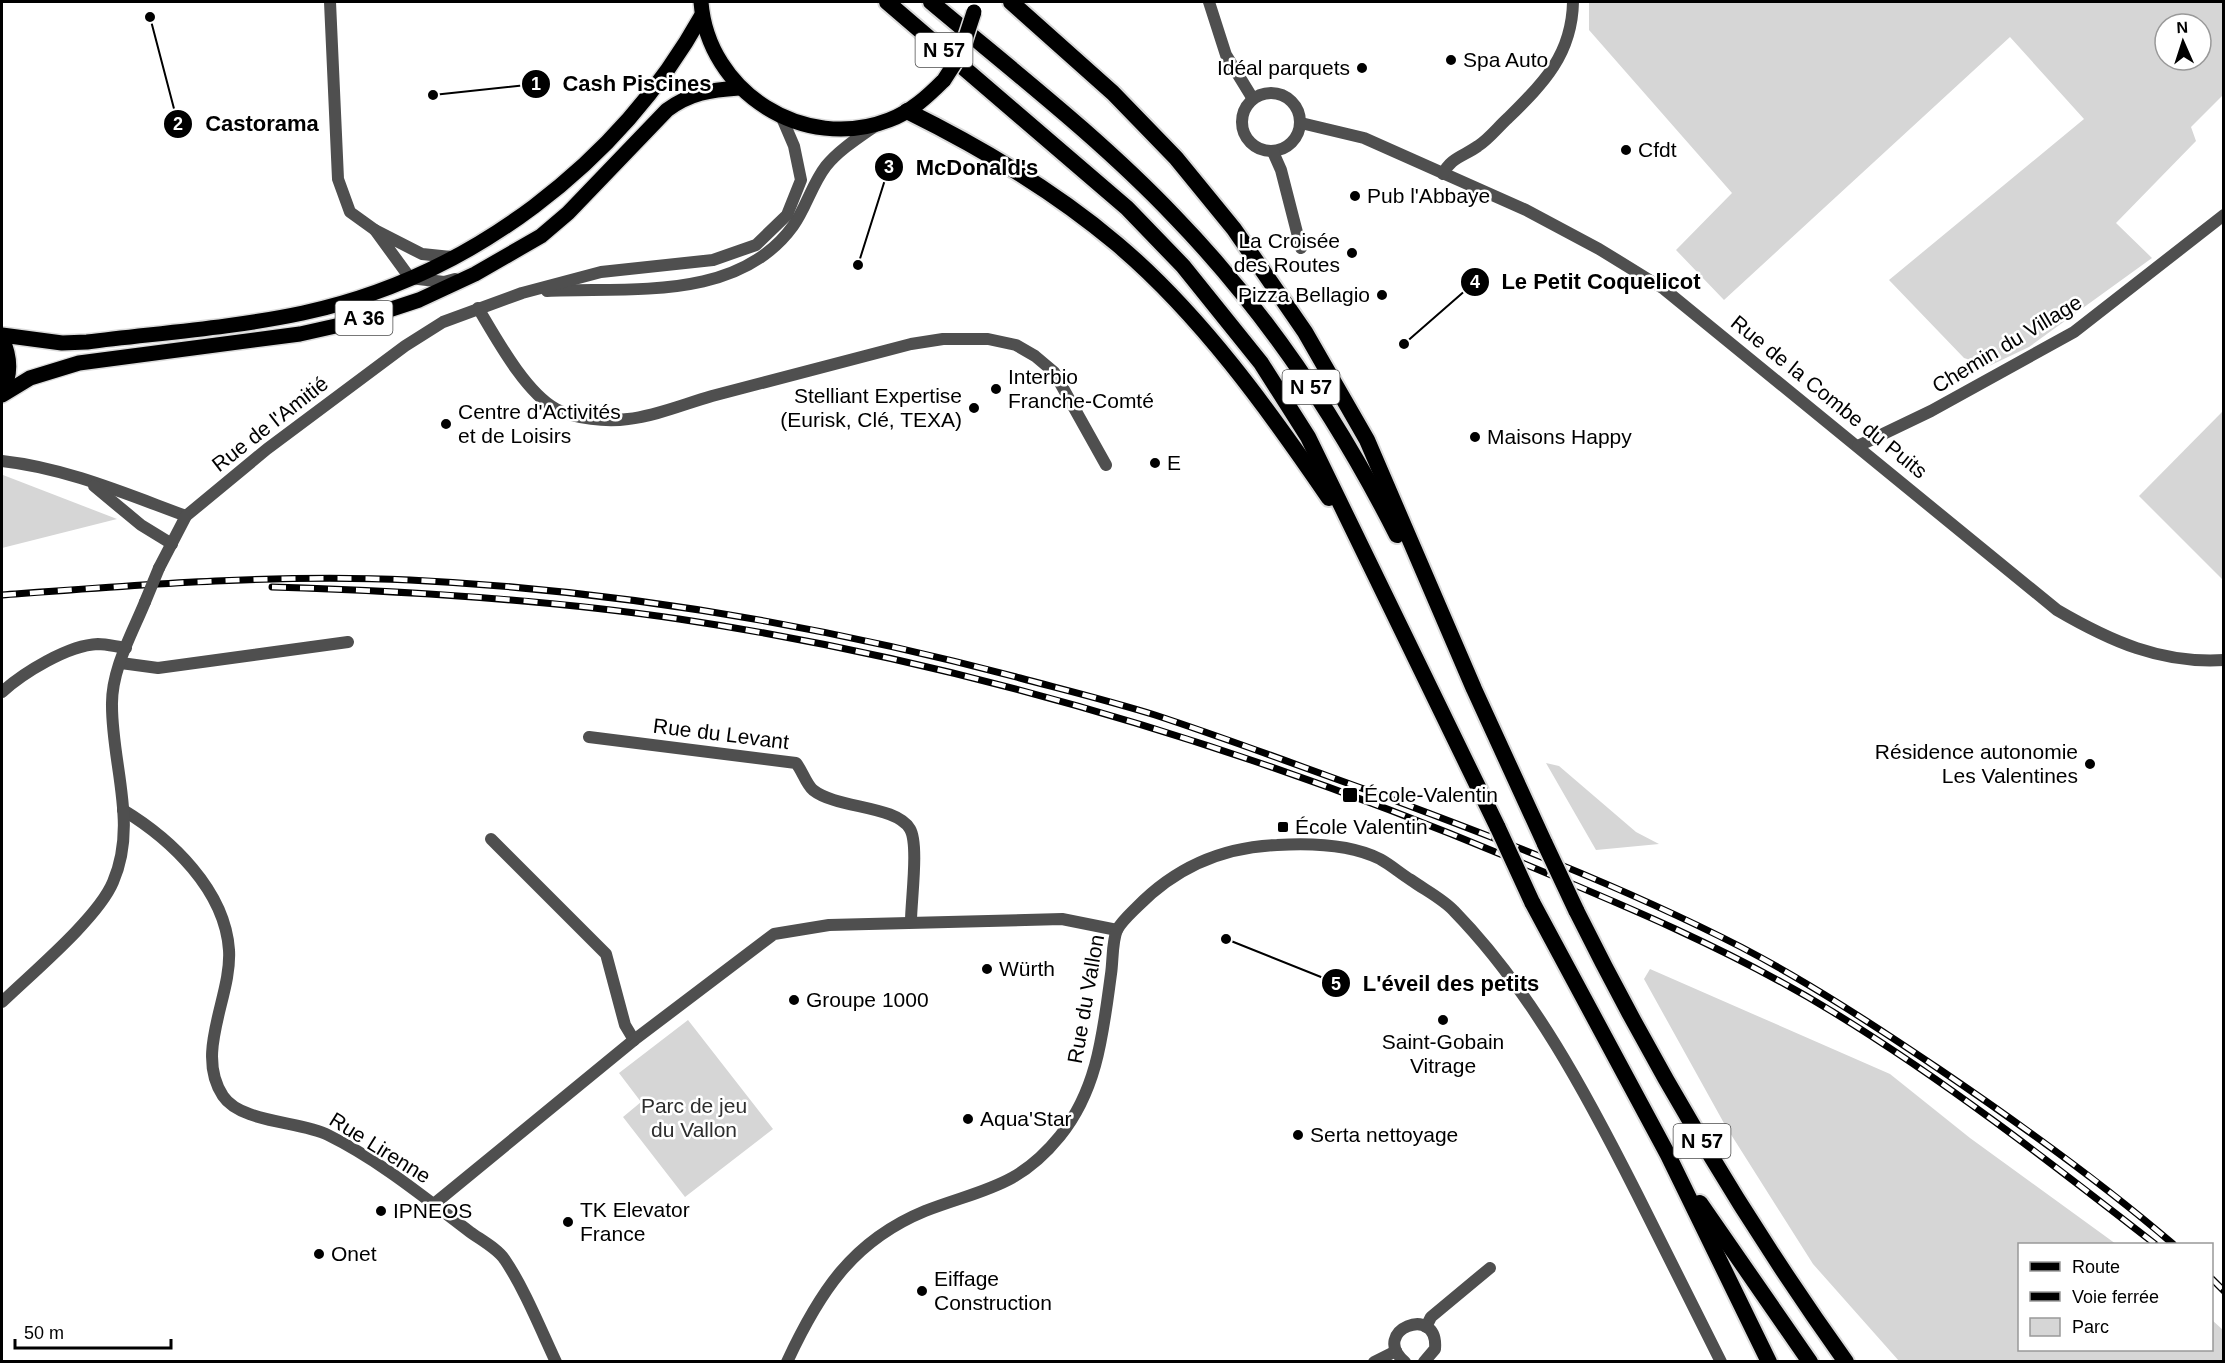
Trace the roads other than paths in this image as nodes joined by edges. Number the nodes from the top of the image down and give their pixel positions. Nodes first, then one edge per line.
1 (330, 2) edge
2 (887, 2) edge
3 (931, 2) edge
4 (1011, 2) edge
5 (1209, 2) edge
6 (1573, 2) edge
7 (975, 7) edge
8 (702, 8) edge
9 (739, 87) junction
10 (1253, 99) junction
11 (908, 111) junction
12 (782, 118) junction
13 (1301, 123) junction
14 (877, 125) junction
15 (1273, 152) junction
16 (1443, 174) junction
17 (2223, 215) edge
18 (375, 230) junction
19 (1301, 248) dead end
20 (455, 256) junction
21 (475, 274) junction
22 (410, 278) junction
23 (522, 292) junction
24 (478, 308) junction
25 (2, 337) edge
26 (2, 393) edge
27 (1858, 446) junction
28 (2, 461) edge
29 (1106, 465) dead end
30 (86, 480) junction
31 (186, 516) junction
32 (172, 544) junction
33 (1368, 555) junction
34 (348, 642) dead end
35 (126, 648) junction
36 (2223, 660) edge
37 (121, 663) junction
38 (1474, 689) junction
39 (2, 692) edge
40 (589, 737) dead end
41 (123, 810) junction
42 (491, 839) dead end
43 (911, 921) junction
44 (1117, 930) junction
45 (2, 1002) edge
46 (634, 1040) junction
47 (1668, 1155) junction
48 (434, 1204) junction
49 (1490, 1268) dead end
50 (1426, 1327) junction
51 (1396, 1351) junction
52 (556, 1362) edge
53 (787, 1362) edge
54 (1374, 1362) edge
55 (1405, 1362) edge
56 (1424, 1362) edge
57 (1721, 1362) edge
58 (1769, 1362) edge
59 (1810, 1362) edge
60 (1846, 1362) edge

1 - 18 street
2 - 33 highway, N 57
3 - 38 highway, N 57
4 - 38 highway, N 57
5 - 10 street
6 - 16 street
7 - 11 main road, N 57, bridge
8 - 9 main road, N 57
8 - 20 main road, A 36
9 - 12 main road, N 57
9 - 21 main road, A 36
10 - 13 street
10 - 15 street
11 - 14 main road, N 57
11 - 33 highway, N 57
12 - 14 main road, N 57
12 - 23 street, Rue de l'Amitié
13 - 15 street
13 - 16 street, Rue de la Combe du Puits
14 - 23 street, Rue de l'Amitié
15 - 19 street
16 - 27 street, Rue de la Combe du Puits
17 - 27 street, Chemin du Village
18 - 20 street
18 - 22 street
20 - 22 main road, A 36
21 - 22 street
21 - 26 main road, A 36
22 - 25 main road, A 36
23 - 24 street, Rue de l'Amitié
24 - 29 street
24 - 31 street, Rue de l'Amitié
25 - 26 main road, A 36
27 - 36 street, Rue de la Combe du Puits
28 - 30 street
30 - 31 street
30 - 32 street
31 - 32 street, Rue de l'Amitié
32 - 35 street, Rue de l'Amitié, bridge
33 - 47 highway, N 57, bridge
34 - 37 street
35 - 37 street, Rue de l'Amitié
35 - 39 street
37 - 41 street, Rue de l'Amitié
38 - 60 highway, N 57, bridge
40 - 43 street, Rue du Levant
41 - 45 street, Rue de l'Amitié
41 - 48 street, Rue Lirenne
42 - 46 street
43 - 44 street
43 - 46 street
44 - 53 street, Rue du Vallon
44 - 57 street, Rue du Vallon
46 - 48 street
47 - 58 highway
47 - 59 highway, N 57
48 - 52 street, Rue Lirenne
49 - 50 street
50 - 51 street
50 - 56 street
51 - 54 street
51 - 55 street

